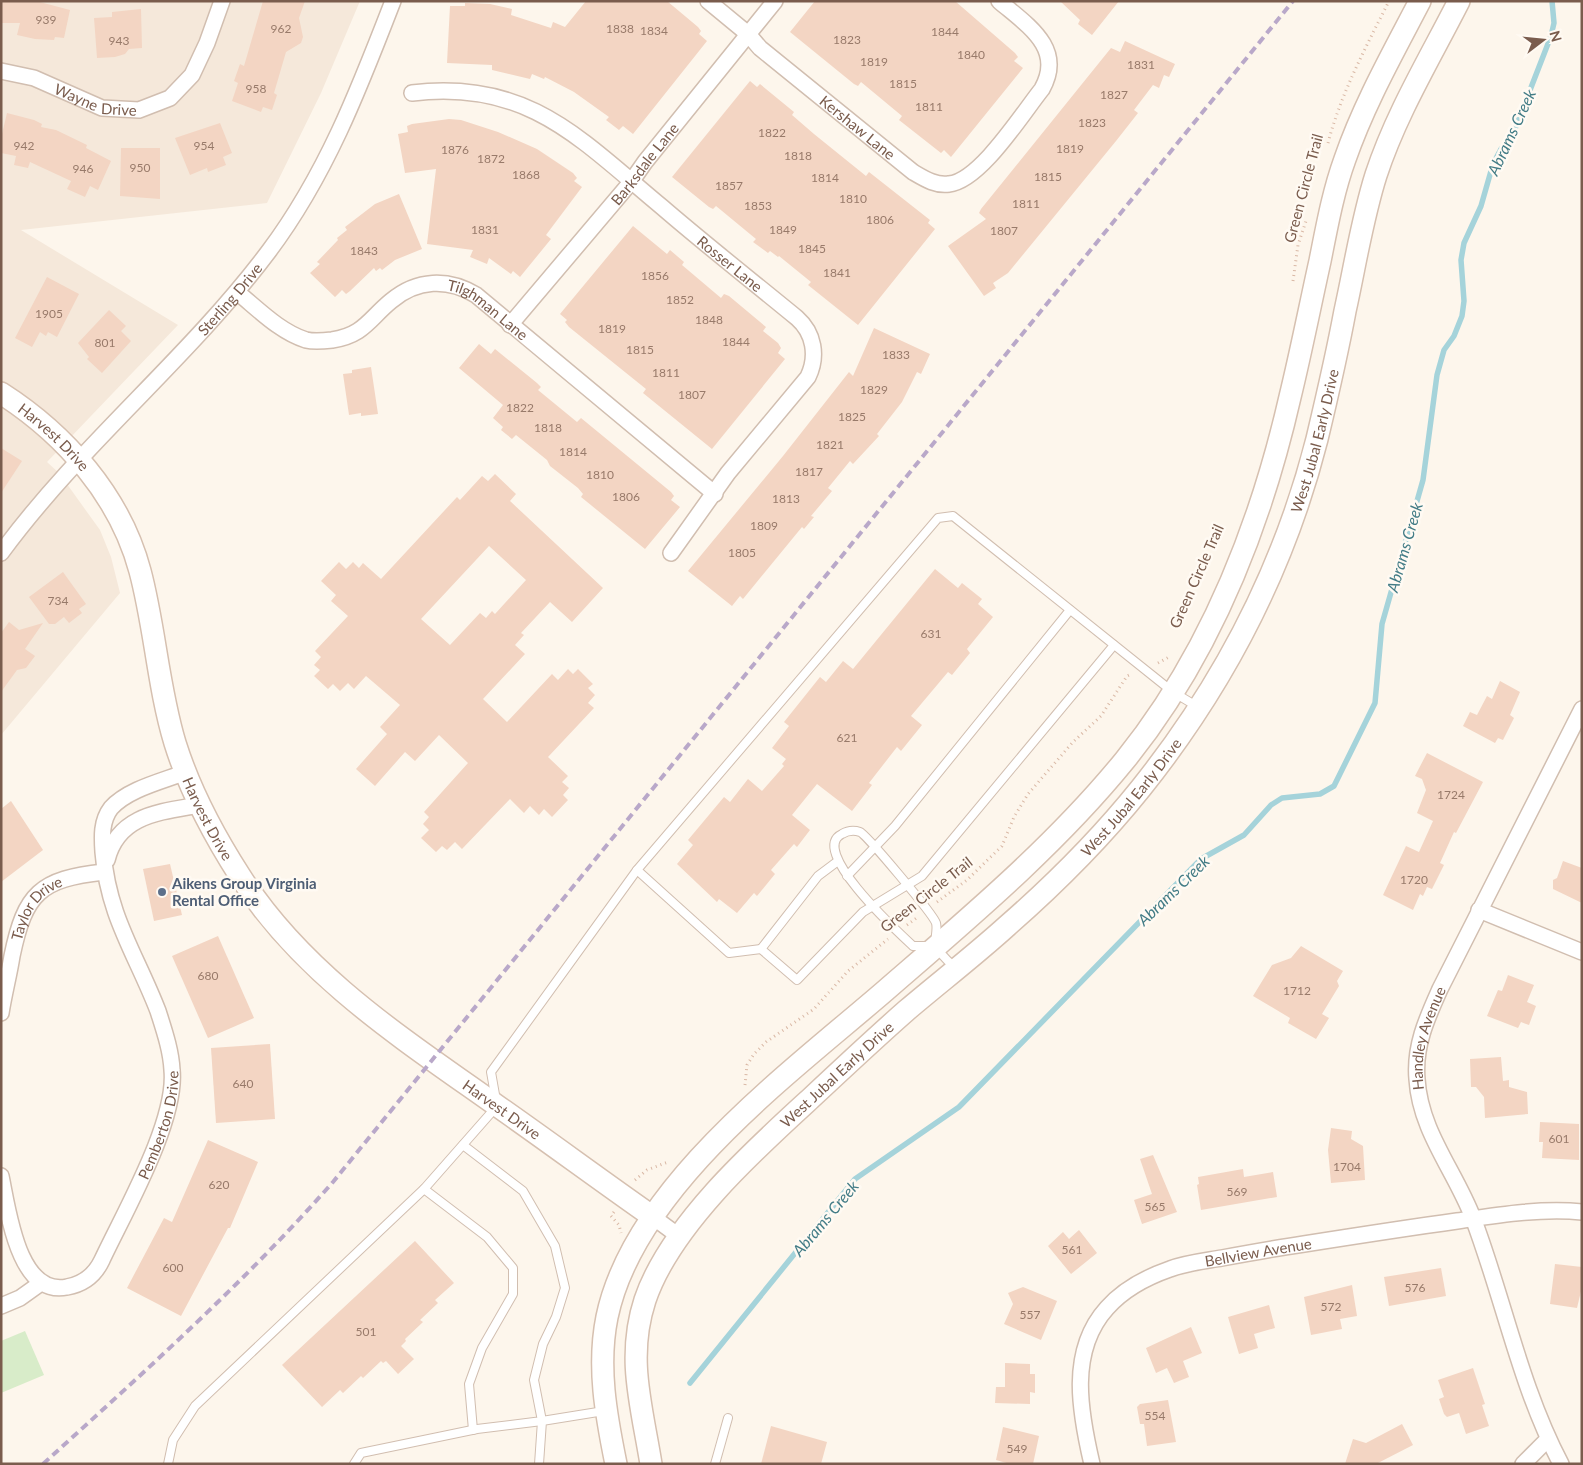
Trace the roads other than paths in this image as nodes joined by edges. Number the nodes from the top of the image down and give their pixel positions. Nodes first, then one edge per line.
1 (222, 1) edge
2 (393, 1) edge
3 (708, 1) edge
4 (775, 1) edge
5 (999, 1) edge
6 (1420, 1) edge
7 (1459, 1) edge
8 (748, 34) junction
9 (1, 71) edge
10 (412, 93) dead end
11 (631, 182) junction
12 (237, 292) junction
13 (510, 325) junction
14 (1, 393) edge
15 (79, 459) junction
16 (715, 494) junction
17 (672, 552) dead end
18 (1, 553) edge
19 (1070, 610) junction
20 (1114, 645) junction
21 (1173, 692) junction
22 (1200, 708) junction
23 (1582, 709) edge
24 (186, 772) junction
25 (199, 805) junction
26 (876, 846) junction
27 (838, 861) junction
28 (637, 870) junction
29 (104, 872) junction
30 (847, 876) junction
31 (907, 886) junction
32 (874, 905) junction
33 (1479, 910) junction
34 (936, 946) junction
35 (761, 949) junction
36 (1582, 952) edge
37 (956, 970) junction
38 (2, 1008) edge
39 (1, 1013) edge
40 (497, 1106) junction
41 (463, 1145) junction
42 (1, 1176) edge
43 (424, 1189) junction
44 (1582, 1212) edge
45 (652, 1218) junction
46 (1474, 1218) junction
47 (680, 1237) junction
48 (41, 1283) junction
49 (1, 1306) edge
50 (605, 1410) junction
51 (728, 1418) dead end
52 (542, 1421) junction
53 (473, 1430) junction
54 (1548, 1439) junction
55 (168, 1464) edge
56 (354, 1464) edge
57 (539, 1464) edge
58 (616, 1464) edge
59 (651, 1464) edge
60 (715, 1464) edge
61 (1092, 1464) edge
62 (1523, 1464) edge
63 (1561, 1464) edge

1 - 9 street, Wayne Drive
2 - 12 street, Sterling Drive
3 - 8 street, Kershaw Lane
4 - 8 street, Barksdale Lane
5 - 8 street, Kershaw Lane
6 - 21 main road, West Jubal Early Drive
7 - 22 main road, West Jubal Early Drive
8 - 11 street, Barksdale Lane
10 - 11 street, Rosser Lane
11 - 13 street, Barksdale Lane
11 - 16 street, Rosser Lane
12 - 13 street, Tilghman Lane
12 - 15 street, Sterling Drive
13 - 16 street, Tilghman Lane
14 - 15 main road, Harvest Drive
15 - 18 street, Sterling Drive
15 - 24 main road, Harvest Drive
16 - 17 street, Rosser Lane
19 - 20 lane
19 - 26 lane
19 - 28 lane
20 - 21 lane
20 - 31 lane
21 - 22 lane
21 - 34 main road, West Jubal Early Drive
22 - 37 main road, West Jubal Early Drive
23 - 33 street, Handley Avenue
24 - 25 main road, Harvest Drive
24 - 29 street, Pemberton Drive
25 - 29 street
25 - 40 main road, Harvest Drive
26 - 27 lane
26 - 30 lane
26 - 31 lane
27 - 30 lane
27 - 35 lane
28 - 35 lane
28 - 40 lane
29 - 38 street, Taylor Drive
29 - 48 street, Pemberton Drive
30 - 32 lane
31 - 32 lane
31 - 34 lane
32 - 34 lane
32 - 35 lane
33 - 36 street
33 - 46 street, Handley Avenue
34 - 37 lane
34 - 45 main road, West Jubal Early Drive
37 - 47 main road, West Jubal Early Drive
38 - 39 street, Taylor Drive
40 - 41 lane
40 - 45 main road, Harvest Drive
41 - 43 lane
41 - 52 lane
42 - 48 street
43 - 53 lane
43 - 55 lane
44 - 46 street, Bellview Avenue
45 - 47 street, Harvest Drive
45 - 50 main road, West Jubal Early Drive
46 - 54 street, Handley Avenue
46 - 61 street, Bellview Avenue
47 - 59 main road, West Jubal Early Drive
48 - 49 street
50 - 52 lane
50 - 58 main road, West Jubal Early Drive
51 - 60 lane
52 - 53 lane
52 - 57 lane
53 - 56 lane
54 - 62 street
54 - 63 street, Handley Avenue

